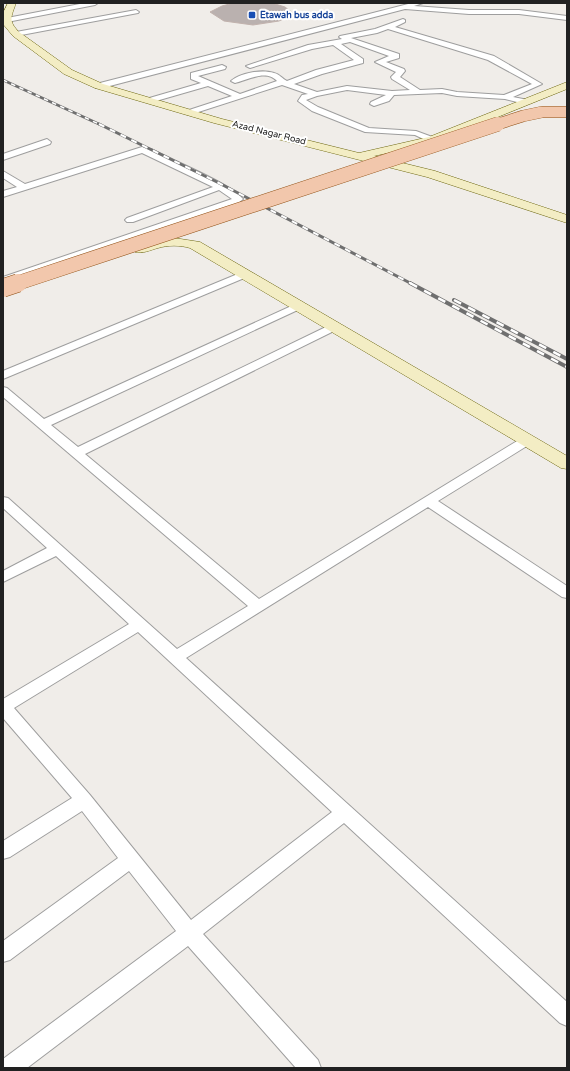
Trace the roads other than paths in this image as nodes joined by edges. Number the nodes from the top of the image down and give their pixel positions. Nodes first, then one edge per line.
1 (12, 3) edge
2 (95, 3) edge
3 (420, 3) edge
4 (462, 5) dead end
5 (519, 5) dead end
6 (403, 7) junction
7 (447, 10) junction
8 (136, 12) dead end
9 (477, 12) junction
10 (567, 18) edge
11 (7, 20) junction
12 (404, 21) dead end
13 (389, 27) junction
14 (320, 29) junction
15 (16, 34) junction
16 (341, 36) junction
17 (335, 43) junction
18 (250, 66) dead end
19 (222, 67) dead end
20 (235, 81) dead end
21 (209, 83) junction
22 (285, 83) junction
23 (567, 85) edge
24 (99, 86) junction
25 (417, 91) junction
26 (392, 92) junction
27 (316, 94) junction
28 (239, 96) junction
29 (505, 97) junction
30 (149, 101) junction
31 (525, 102) junction
32 (374, 104) dead end
33 (190, 112) junction
34 (567, 112) edge
35 (432, 140) junction
36 (47, 142) dead end
37 (360, 156) junction
38 (3, 157) edge
39 (3, 174) edge
40 (24, 187) junction
41 (220, 187) junction
42 (3, 194) edge
43 (567, 219) edge
44 (130, 220) dead end
45 (245, 274) junction
46 (3, 280) edge
47 (3, 288) edge
48 (3, 295) edge
49 (298, 306) junction
50 (334, 327) junction
51 (3, 375) edge
52 (3, 392) edge
53 (42, 425) junction
54 (526, 441) junction
55 (76, 453) junction
56 (567, 464) edge
57 (3, 501) edge
58 (428, 502) junction
59 (58, 549) junction
60 (3, 578) edge
61 (567, 593) edge
62 (258, 606) junction
63 (140, 624) junction
64 (176, 657) junction
65 (3, 707) edge
66 (84, 800) junction
67 (344, 812) junction
68 (3, 852) edge
69 (131, 859) junction
70 (189, 933) junction
71 (3, 953) edge
72 (567, 1016) edge
73 (9, 1068) edge
74 (310, 1068) edge

1 - 11 street
2 - 11 street
3 - 6 street
4 - 7 street
5 - 9 street
6 - 7 street
6 - 14 street
7 - 9 street
8 - 15 street
9 - 10 street
11 - 15 street, Azad Nagar Road
12 - 13 street
13 - 16 street
13 - 29 street
14 - 16 street
14 - 24 street
15 - 24 street, Azad Nagar Road
16 - 17 street
16 - 25 street
17 - 18 street
17 - 22 street
19 - 21 street
20 - 22 street
21 - 28 street
21 - 30 street
22 - 27 street
22 - 28 street
23 - 31 street
24 - 30 street, Azad Nagar Road
25 - 26 street
25 - 29 street
26 - 27 street
26 - 32 street
27 - 35 street
28 - 33 street
29 - 31 street
30 - 33 street, Azad Nagar Road
31 - 35 street
33 - 37 street, Azad Nagar Road
34 - 47 main road, bridge
35 - 37 street
36 - 38 street
37 - 43 street, Azad Nagar Road
39 - 40 street
40 - 41 street
40 - 42 street
41 - 44 street
41 - 46 street
45 - 48 street
45 - 49 street
45 - 51 street
49 - 50 street
49 - 53 street
50 - 54 street
50 - 55 street
52 - 53 street
53 - 55 street
54 - 56 street
54 - 58 street
55 - 62 street
57 - 59 street
58 - 61 street
58 - 62 street
59 - 60 street
59 - 63 street
62 - 64 street
63 - 64 street
63 - 65 street
64 - 67 street
65 - 66 street
66 - 68 street
66 - 69 street
67 - 70 street
67 - 72 street
69 - 70 street
69 - 71 street
70 - 73 street
70 - 74 street

